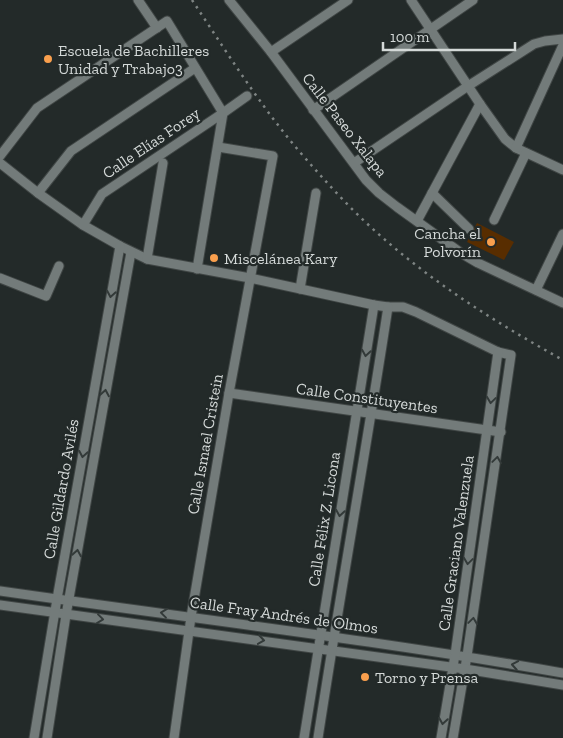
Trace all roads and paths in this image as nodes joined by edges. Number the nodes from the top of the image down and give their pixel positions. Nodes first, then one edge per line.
1 (138, 0) edge
2 (229, 0) edge
3 (348, 0) edge
4 (412, 0) edge
5 (473, 0) edge
6 (157, 28) junction
7 (431, 28) junction
8 (563, 39) edge
9 (563, 45) edge
10 (271, 52) junction
11 (195, 68) junction
12 (468, 86) junction
13 (247, 96) dead end
14 (480, 104) junction
15 (314, 110) junction
16 (223, 113) junction
17 (218, 147) junction
18 (516, 148) junction
19 (526, 153) junction
20 (0, 156) edge
21 (0, 163) edge
22 (354, 163) junction
23 (163, 164) dead end
24 (563, 170) edge
25 (38, 193) junction
26 (316, 193) dead end
27 (432, 193) junction
28 (417, 220) junction
29 (494, 220) dead end
30 (83, 225) junction
31 (469, 229) dead end
32 (563, 234) edge
33 (120, 246) junction
34 (131, 252) junction
35 (147, 259) junction
36 (59, 266) dead end
37 (196, 269) junction
38 (0, 278) edge
39 (250, 278) junction
40 (300, 289) junction
41 (536, 290) junction
42 (563, 303) edge
43 (374, 304) junction
44 (388, 307) junction
45 (498, 352) junction
46 (229, 393) junction
47 (357, 411) junction
48 (372, 413) junction
49 (487, 430) junction
50 (501, 432) junction
51 (0, 591) edge
52 (57, 599) junction
53 (69, 601) junction
54 (0, 605) edge
55 (55, 613) junction
56 (66, 615) junction
57 (190, 617) junction
58 (188, 630) junction
59 (320, 635) junction
60 (334, 637) junction
61 (318, 648) junction
62 (331, 650) junction
63 (454, 655) junction
64 (467, 656) junction
65 (452, 667) junction
66 (465, 669) junction
67 (45, 673) junction
68 (563, 673) edge
69 (57, 675) junction
70 (563, 685) edge
71 (34, 738) edge
72 (47, 738) edge
73 (174, 738) edge
74 (304, 738) edge
75 (318, 738) edge
76 (441, 738) edge
77 (453, 738) edge

1 - 6 street
2 - 10 street, Calle Paseo Xalapa
3 - 10 street
4 - 7 street
5 - 7 street
6 - 11 street
6 - 20 street
7 - 12 street
7 - 15 street
8 - 12 street
9 - 18 street
10 - 15 street, Calle Paseo Xalapa
11 - 16 street
11 - 25 street
12 - 14 street
12 - 22 street
13 - 16 street, Calle Elías Forey
14 - 18 street
14 - 27 street
15 - 22 street, Calle Paseo Xalapa
16 - 17 street
16 - 30 street, Calle Elías Forey
17 - 37 street
17 - 39 street, Calle Ismael Cristein
18 - 19 street
19 - 24 street
19 - 29 street
21 - 25 street
22 - 28 street, Calle Paseo Xalapa
23 - 35 street
25 - 30 street
26 - 40 street
27 - 28 street
27 - 31 street
28 - 41 street, Calle Paseo Xalapa
30 - 33 street
32 - 41 street
33 - 34 street
33 -> 52 street, Calle Gildardo Avilés
34 - 35 street
53 -> 34 street, Calle Gildardo Avilés
35 - 37 street
36 - 38 street
37 - 39 street
39 - 40 street
39 - 46 street, Calle Ismael Cristein
40 - 43 street
41 - 42 street, Calle Paseo Xalapa
43 - 44 street
43 -> 47 street, Calle Félix Z. Licona
44 - 45 street
44 - 48 street, Calle Félix Z. Licona
45 -> 49 street, Calle Graciano Valenzuela
45 - 50 street, Calle Graciano Valenzuela
46 - 47 street, Calle Constituyentes
46 - 57 street, Calle Ismael Cristein
47 - 48 street, Calle Constituyentes
47 -> 59 street, Calle Félix Z. Licona
48 - 49 street, Calle Constituyentes
48 - 60 street, Calle Félix Z. Licona
49 - 50 street, Calle Constituyentes
49 -> 63 street, Calle Graciano Valenzuela
64 -> 50 street, Calle Graciano Valenzuela
51 - 52 street, Calle Fray Andrés de Olmos
52 - 53 street, Calle Fray Andrés de Olmos
52 - 55 street, Calle Gildardo Avilés
53 - 56 street, Calle Gildardo Avilés
57 -> 53 street, Calle Fray Andrés de Olmos
54 - 55 street, Calle Fray Andrés de Olmos
55 - 56 street, Calle Fray Andrés de Olmos
55 - 67 street, Calle Gildardo Avilés
56 -> 58 street, Calle Fray Andrés de Olmos
56 - 69 street, Calle Gildardo Avilés
57 - 58 street, Calle Ismael Cristein
57 - 59 street, Calle Fray Andrés de Olmos
58 -> 61 street, Calle Fray Andrés de Olmos
58 - 73 street, Calle Ismael Cristein
59 - 60 street, Calle Fray Andrés de Olmos
59 - 61 street, Calle Félix Z. Licona
60 - 62 street, Calle Félix Z. Licona
60 - 63 street, Calle Fray Andrés de Olmos
61 - 62 street, Calle Fray Andrés de Olmos
61 - 74 street, Calle Félix Z. Licona
62 - 65 street, Calle Fray Andrés de Olmos
62 - 75 street, Calle Félix Z. Licona
63 - 64 street, Calle Fray Andrés de Olmos
63 - 65 street, Calle Graciano Valenzuela
64 - 66 street, Calle Graciano Valenzuela
68 -> 64 street, Calle Fray Andrés de Olmos
65 - 66 street, Calle Fray Andrés de Olmos
65 -> 76 street, Calle Graciano Valenzuela
66 - 70 street, Calle Fray Andrés de Olmos
66 - 77 street, Calle Graciano Valenzuela
67 - 69 street
67 - 71 street, Calle Gildardo Avilés
69 - 72 street, Calle Gildardo Avilés

